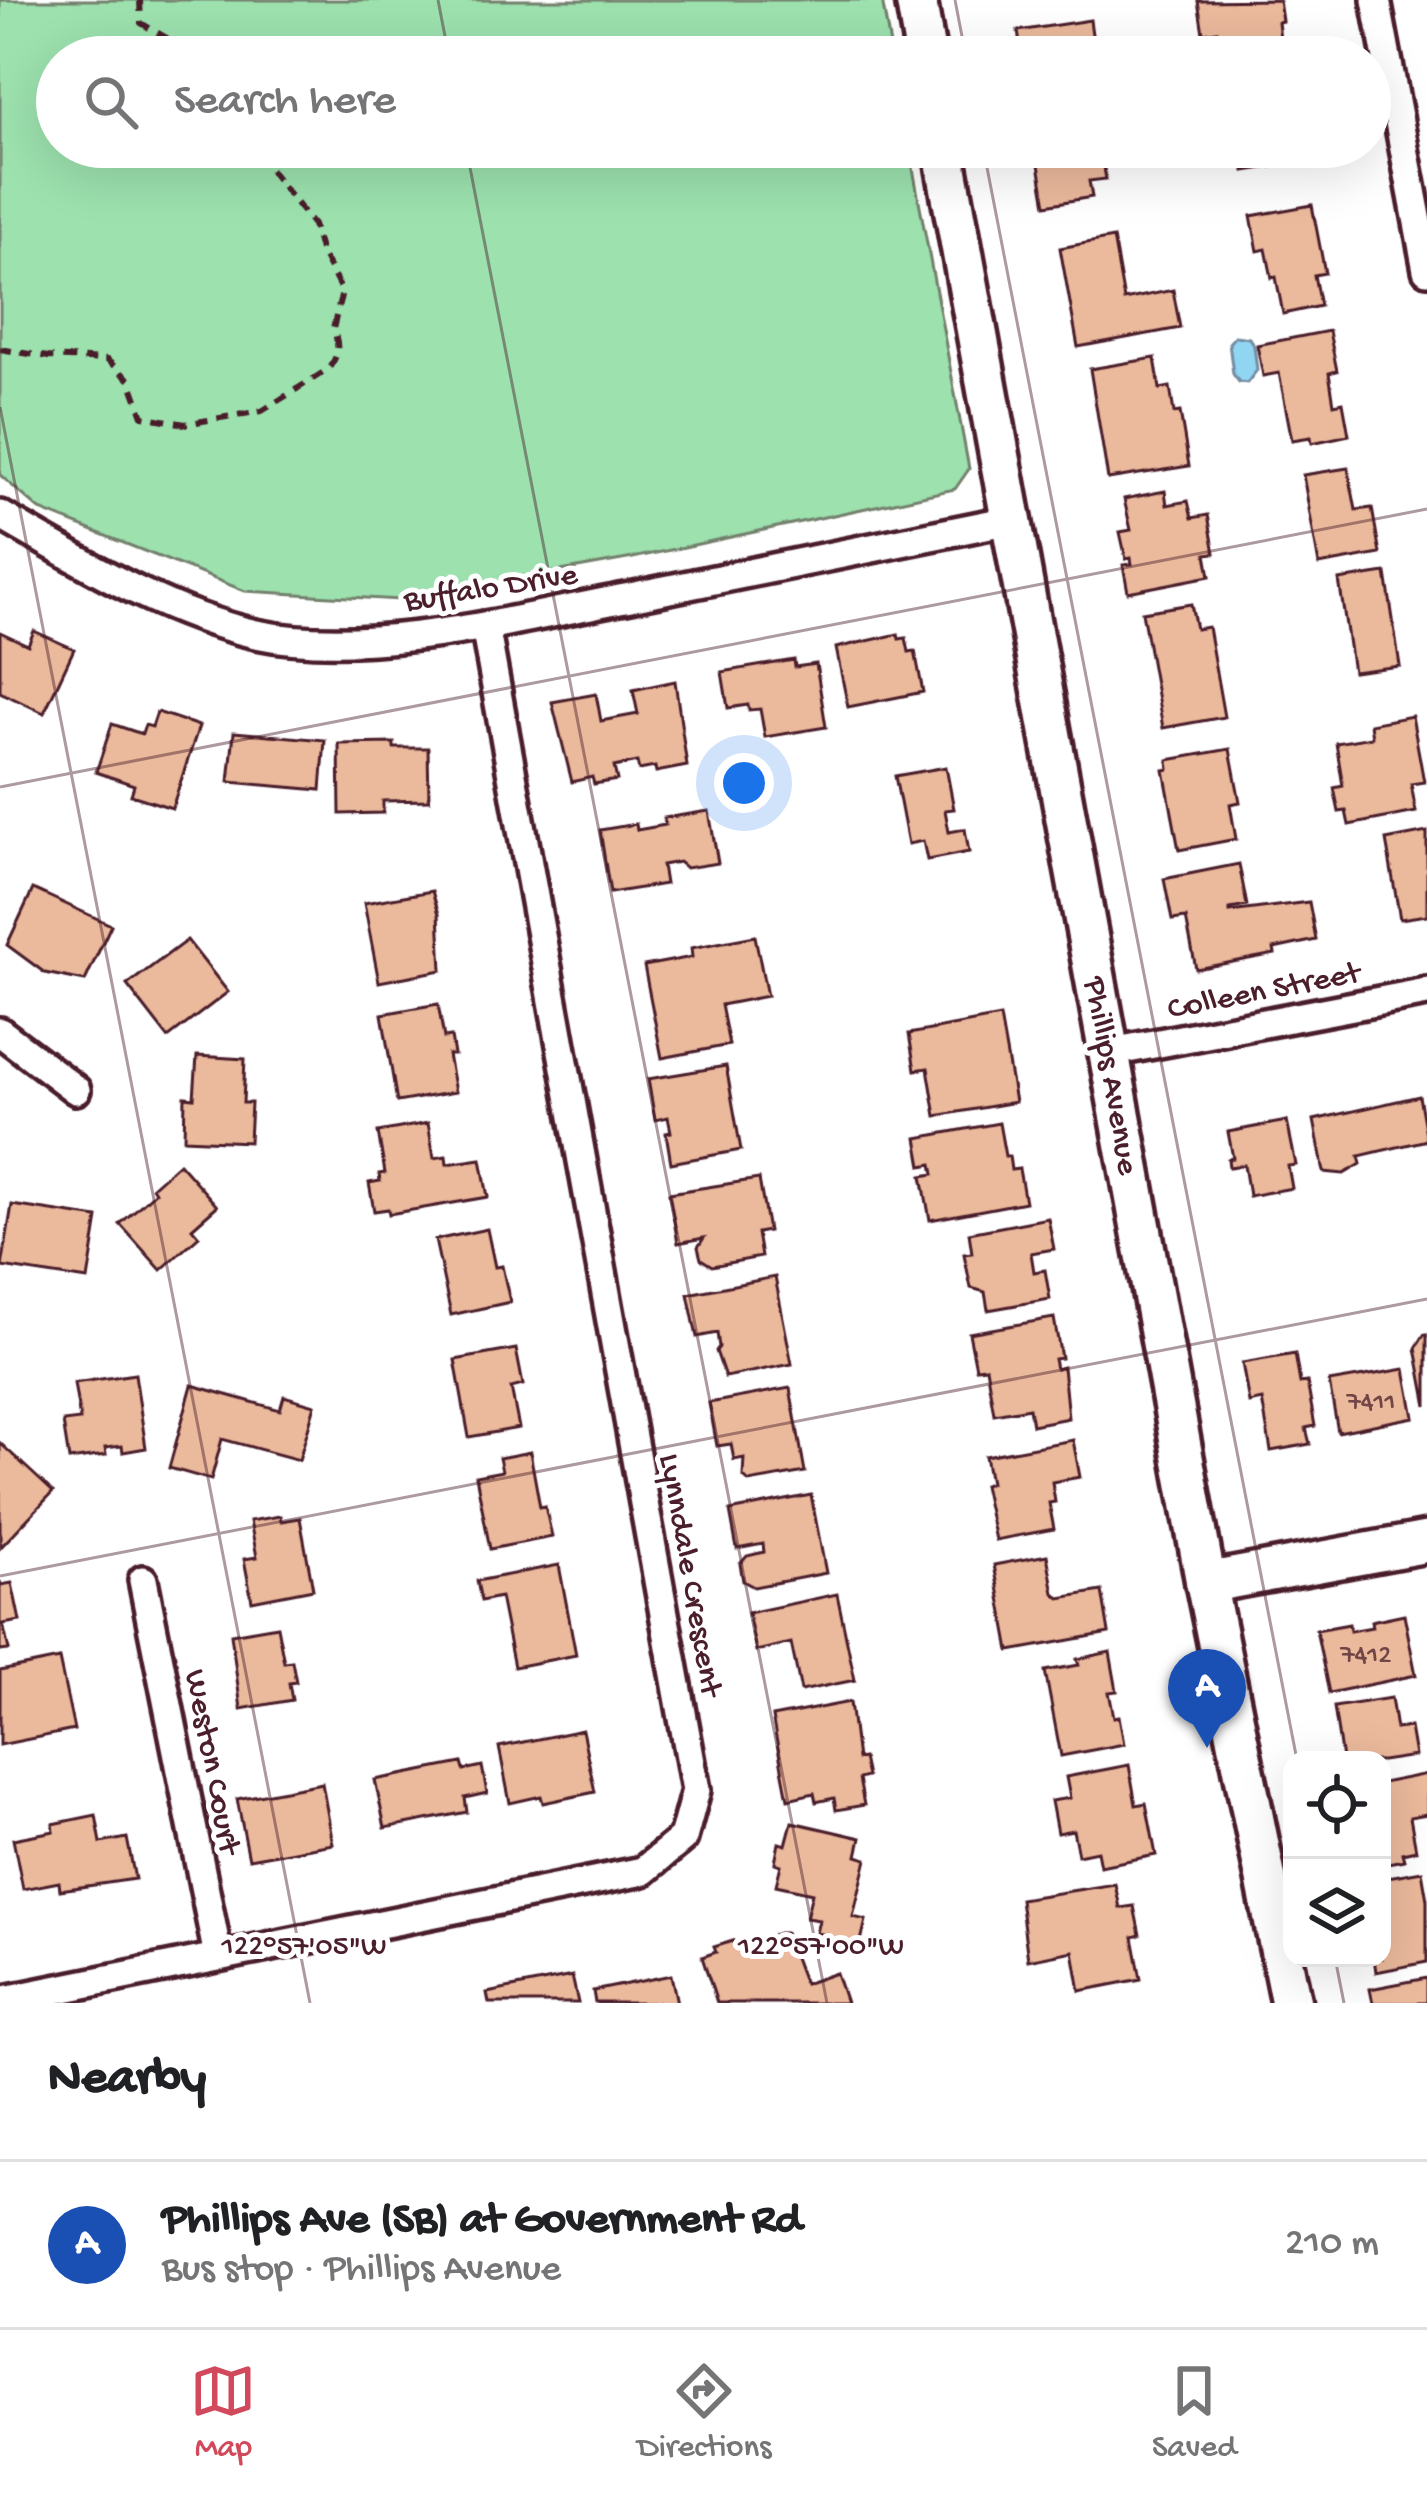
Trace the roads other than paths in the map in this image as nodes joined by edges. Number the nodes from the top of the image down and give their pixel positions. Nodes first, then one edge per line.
1 (916, 0) edge
2 (1376, 0) edge
3 (922, 36) edge
4 (1383, 36) edge
5 (1391, 79) edge
6 (947, 168) edge
7 (1427, 270) edge
8 (0, 515) edge
9 (1010, 520) junction
10 (485, 626) junction
11 (1427, 992) edge
12 (0, 1032) edge
13 (1112, 1052) junction
14 (76, 1090) dead end
15 (1427, 1542) edge
16 (143, 1580) dead end
17 (1206, 1583) junction
18 (218, 1956) junction
19 (0, 2001) edge
20 (1291, 2003) edge

1 - 3 street
2 - 4 street
5 - 7 street
6 - 9 street, Phillips Avenue
8 - 10 street, Buffalo Drive
9 - 10 street, Buffalo Drive
9 - 13 street, Phillips Avenue
10 - 18 street, Lynndale Crescent
11 - 13 street, Colleen Street
12 - 14 street
13 - 17 street, Phillips Avenue
15 - 17 street
16 - 18 street, Weston Court
17 - 20 street, Phillips Avenue
18 - 19 street, Lynndale Crescent

